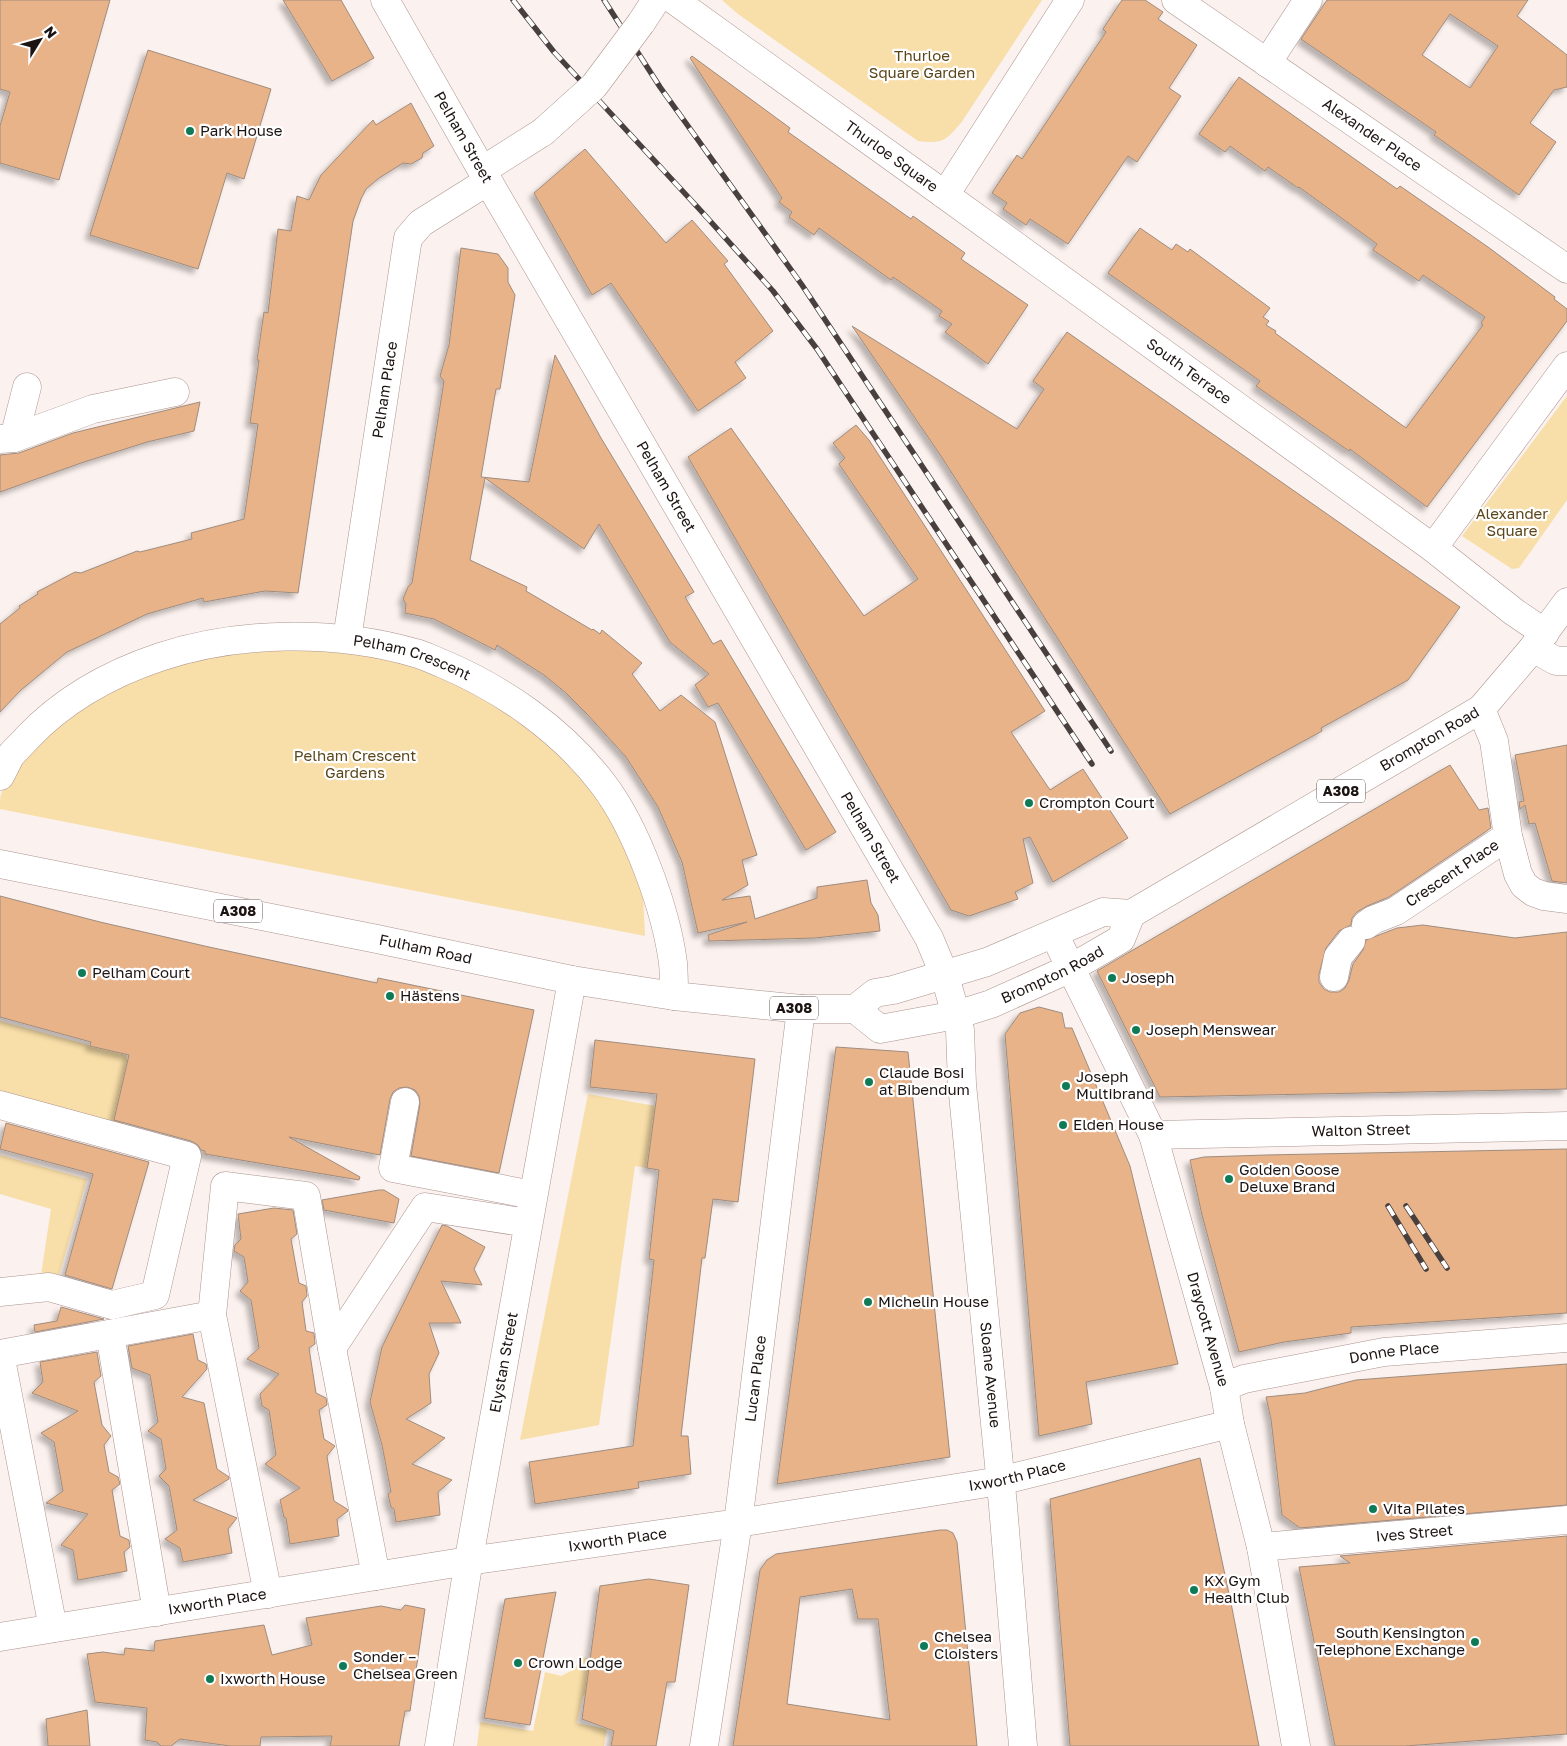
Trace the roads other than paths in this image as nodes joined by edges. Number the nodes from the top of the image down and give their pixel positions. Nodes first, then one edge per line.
1 (385, 0) edge
2 (656, 0) edge
3 (674, 0) edge
4 (1070, 0) edge
5 (1176, 0) edge
6 (1308, 0) edge
7 (1267, 62) junction
8 (486, 175) junction
9 (945, 195) junction
10 (1567, 269) edge
11 (1567, 366) edge
12 (27, 387) dead end
13 (175, 392) dead end
14 (7, 438) edge
15 (1433, 548) junction
16 (1567, 602) edge
17 (347, 639) junction
18 (1539, 640) junction
19 (1567, 661) edge
20 (1481, 709) junction
21 (0, 776) edge
22 (1508, 836) junction
23 (0, 864) edge
24 (1567, 899) edge
25 (1131, 914) junction
26 (1054, 934) junction
27 (1070, 968) junction
28 (945, 976) junction
29 (1334, 977) dead end
30 (572, 980) junction
31 (674, 996) junction
32 (801, 1009) junction
33 (855, 1009) junction
34 (956, 1015) junction
35 (405, 1102) dead end
36 (0, 1105) edge
37 (1567, 1126) edge
38 (1153, 1135) junction
39 (533, 1195) junction
40 (528, 1223) junction
41 (0, 1292) edge
42 (212, 1315) junction
43 (110, 1334) junction
44 (1567, 1338) edge
45 (332, 1348) junction
46 (0, 1354) edge
47 (1224, 1387) junction
48 (1230, 1424) junction
49 (1000, 1481) junction
50 (1567, 1520) edge
51 (738, 1523) junction
52 (1261, 1547) junction
53 (468, 1561) junction
54 (376, 1576) junction
55 (268, 1594) junction
56 (157, 1612) junction
57 (53, 1628) junction
58 (0, 1637) edge
59 (439, 1746) edge
60 (704, 1746) edge
61 (1022, 1746) edge
62 (1296, 1746) edge

1 - 8 street, Pelham Street
2 - 8 street, bridge
3 - 9 street, Thurloe Square
4 - 9 street, Thurloe Square
5 - 7 street, Alexander Place
6 - 7 street
7 - 10 street, Alexander Place
8 - 17 street, Pelham Place
8 - 28 street, Pelham Street
9 - 15 street, South Terrace
11 - 15 street
12 - 14 street
13 - 14 street
15 - 18 street
16 - 18 street, Brompton Road / A308
17 - 21 street, Pelham Crescent
17 - 31 street, Pelham Crescent
18 - 19 street
18 - 20 street, Brompton Road / A308
20 - 22 street, Crescent Place
20 - 25 street, Brompton Road / A308
22 - 24 street, Crescent Place
22 - 29 street, Crescent Place
23 - 30 street, Fulham Road / A308
25 - 26 street
25 - 27 street, Brompton Road
26 - 27 street, Draycott Avenue
26 - 28 street
27 - 34 street, Brompton Road
27 - 38 street, Draycott Avenue
28 - 33 street
28 - 34 street, Sloane Avenue
30 - 31 street, Fulham Road / A308
30 - 39 street, Elystan Street
31 - 32 street, Fulham Road / A308
32 - 33 street, Fulham Road / A308
32 - 51 street, Lucan Place
33 - 34 street
34 - 49 street, Sloane Avenue
35 - 39 street
36 - 41 street
37 - 38 street, Walton Street
38 - 47 street, Draycott Avenue
39 - 40 street, Elystan Street
40 - 45 street
40 - 53 street, Elystan Street
42 - 43 street
42 - 45 street
42 - 55 street
43 - 46 street
43 - 56 street
44 - 47 street, Donne Place
45 - 54 street
46 - 57 street
47 - 48 street, Draycott Avenue
48 - 49 street, Ixworth Place
48 - 52 street, Draycott Avenue
49 - 51 street, Ixworth Place
49 - 61 street, Sloane Avenue
50 - 52 street, Ives Street
51 - 53 street, Ixworth Place
51 - 60 street, Lucan Place
52 - 62 street, Draycott Avenue
53 - 54 street, Ixworth Place
53 - 59 street, Elystan Street
54 - 55 street, Ixworth Place
55 - 56 street, Ixworth Place
56 - 57 street, Ixworth Place
57 - 58 street, Ixworth Place

